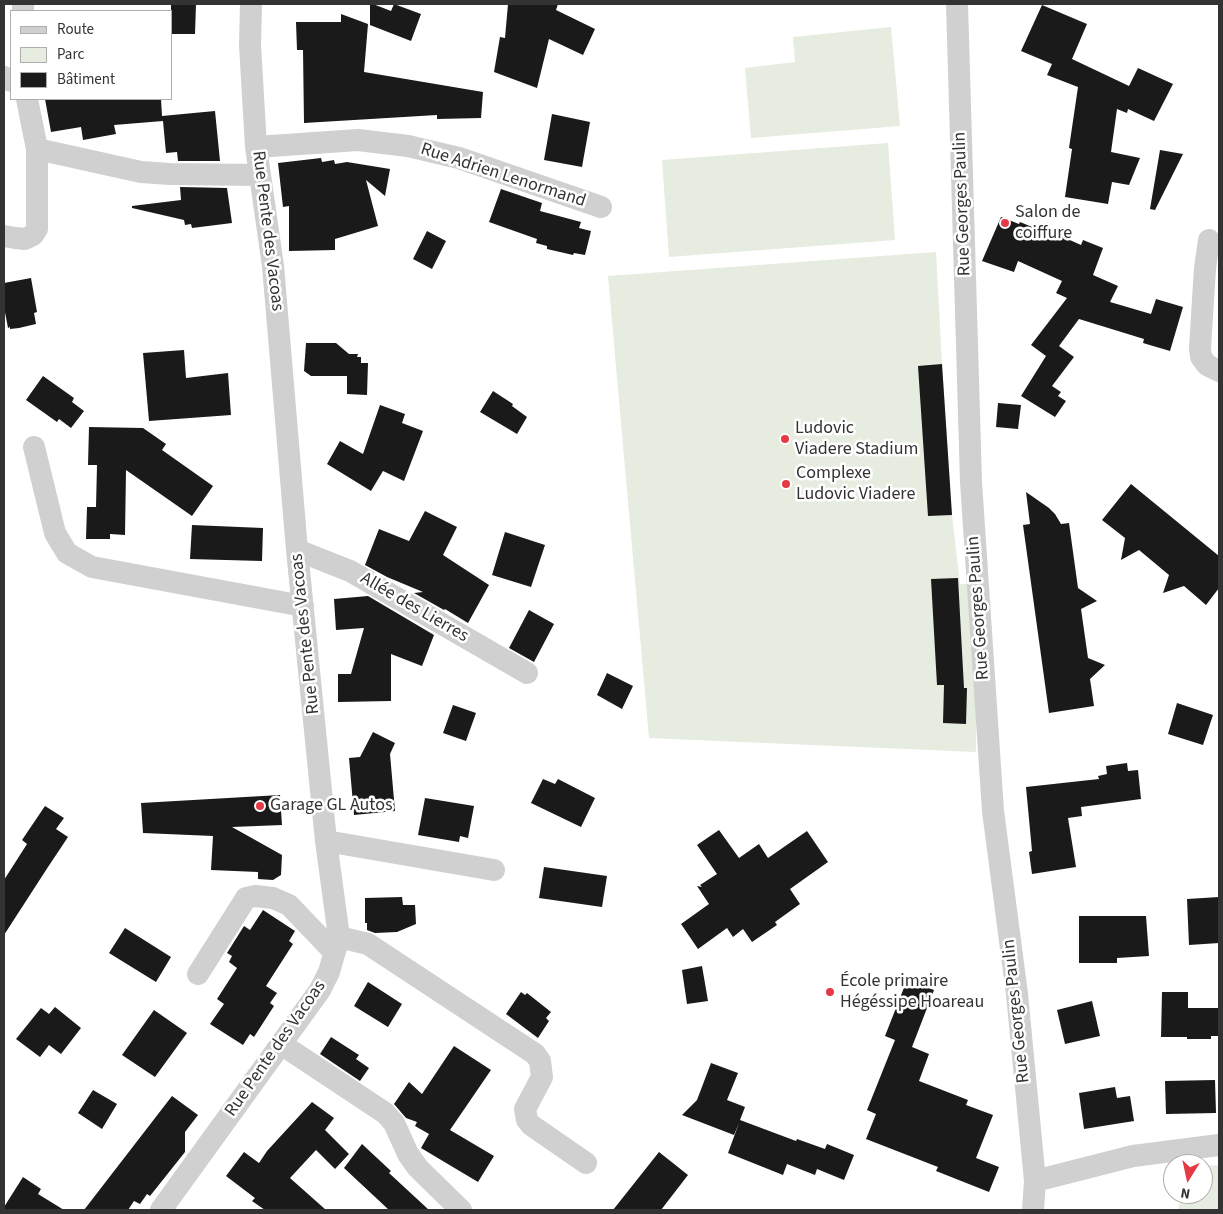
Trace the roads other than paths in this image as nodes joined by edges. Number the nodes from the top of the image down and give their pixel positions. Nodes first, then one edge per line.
1 (251, 4) edge
2 (957, 4) edge
3 (27, 100) edge
4 (256, 147) junction
5 (38, 149) junction
6 (259, 175) junction
7 (601, 207) dead end
8 (4, 236) edge
9 (1209, 240) dead end
10 (1219, 371) edge
11 (34, 447) dead end
12 (297, 550) junction
13 (303, 606) junction
14 (526, 673) dead end
15 (326, 841) junction
16 (494, 870) dead end
17 (336, 945) junction
18 (198, 974) dead end
19 (281, 1044) junction
20 (1219, 1145) edge
21 (586, 1163) dead end
22 (1035, 1181) junction
23 (161, 1210) edge
24 (461, 1210) edge
25 (1033, 1210) edge

1 - 4 street, Rue Pente des Vacoas
2 - 22 street, Rue Georges Paulin
3 - 5 street
4 - 6 street, Rue Pente des Vacoas
4 - 7 street, Rue Adrien Lenormand
5 - 6 street
5 - 8 street
6 - 12 street, Rue Pente des Vacoas
9 - 10 street
11 - 13 street
12 - 13 street, Rue Pente des Vacoas
12 - 14 street, Allée des Lierres
13 - 15 street, Rue Pente des Vacoas
15 - 16 street
15 - 17 street, Rue Pente des Vacoas
17 - 18 street
17 - 19 street, Rue Pente des Vacoas
17 - 21 street
19 - 23 street, Rue Pente des Vacoas
19 - 24 street
20 - 22 street
22 - 25 street, Rue Georges Paulin

